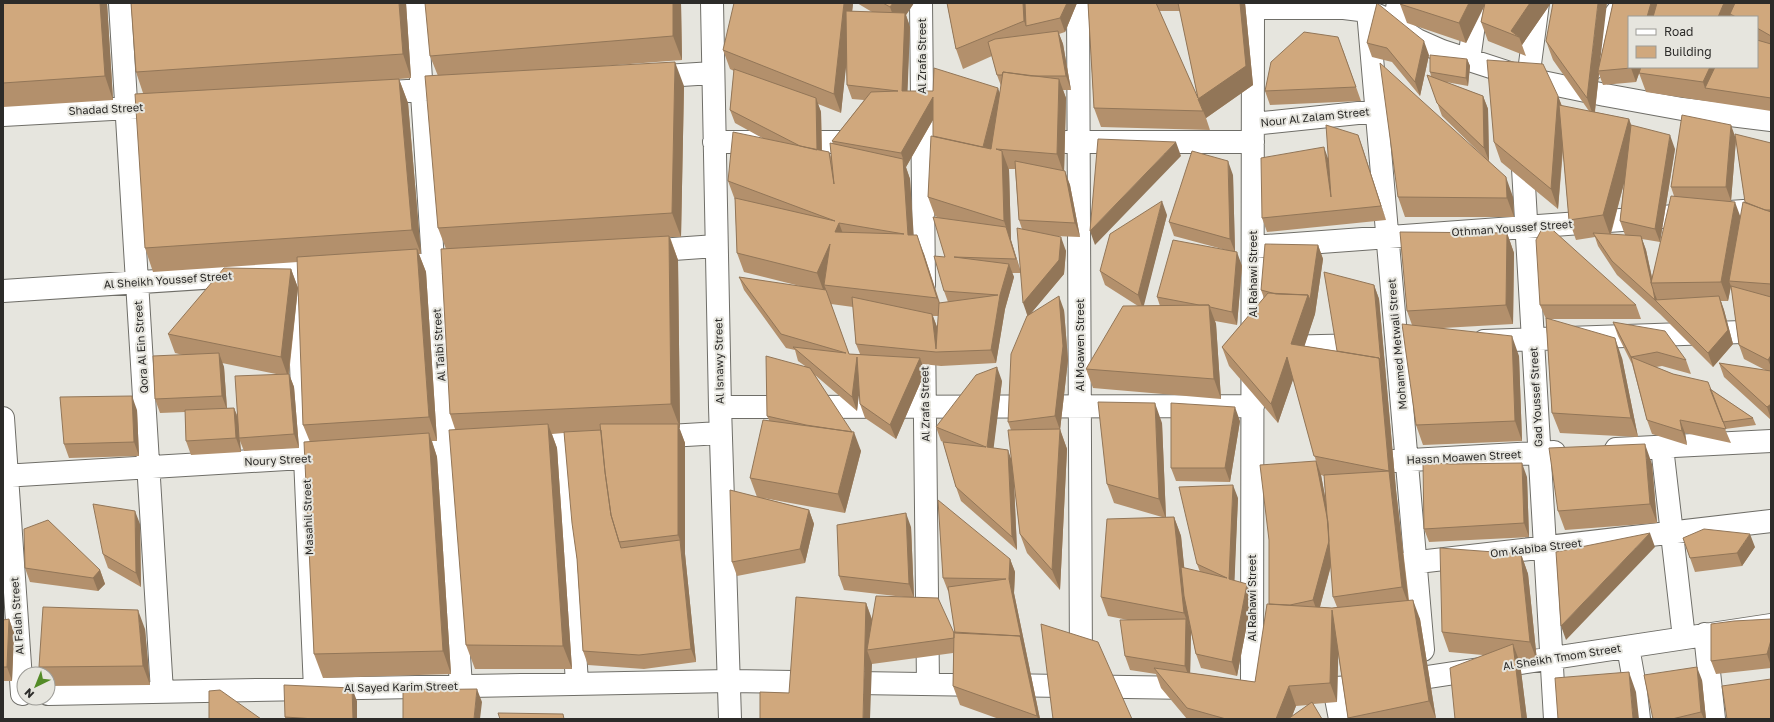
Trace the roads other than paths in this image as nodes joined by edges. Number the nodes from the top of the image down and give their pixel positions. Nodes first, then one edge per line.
1 (120, 3) edge
2 (416, 3) edge
3 (712, 3) edge
4 (922, 3) edge
5 (1078, 3) edge
6 (1398, 3) edge
7 (1477, 3) edge
8 (1538, 3) edge
9 (1624, 3) edge
10 (1253, 6) edge
11 (1368, 11) junction
12 (1394, 25) junction
13 (1469, 60) junction
14 (713, 73) junction
15 (1523, 77) junction
16 (631, 78) edge
17 (476, 87) edge
18 (422, 90) junction
19 (1584, 91) junction
20 (352, 95) edge
21 (1519, 99) edge
22 (188, 104) edge
23 (126, 108) junction
24 (1377, 111) junction
25 (3, 115) edge
26 (1771, 120) edge
27 (1520, 131) edge
28 (1253, 133) junction
29 (714, 142) junction
30 (923, 142) junction
31 (946, 142) edge
32 (1048, 142) edge
33 (1079, 142) junction
34 (1771, 209) edge
35 (1526, 226) junction
36 (1388, 237) junction
37 (716, 246) junction
38 (1253, 247) junction
39 (624, 252) edge
40 (489, 260) edge
41 (434, 264) junction
42 (370, 268) edge
43 (346, 269) edge
44 (297, 272) junction
45 (137, 282) junction
46 (3, 291) edge
47 (1771, 330) edge
48 (1532, 339) junction
49 (1463, 341) edge
50 (1407, 343) junction
51 (1253, 348) junction
52 (1253, 406) junction
53 (720, 407) junction
54 (925, 407) junction
55 (1080, 407) junction
56 (3, 418) edge
57 (720, 433) junction
58 (1771, 441) edge
59 (563, 443) junction
60 (1662, 447) junction
61 (446, 450) junction
62 (383, 453) edge
63 (1539, 453) junction
64 (352, 455) edge
65 (305, 458) junction
66 (1407, 460) junction
67 (1376, 462) edge
68 (1276, 466) edge
69 (148, 467) junction
70 (1253, 468) junction
71 (5, 476) edge
72 (1771, 521) edge
73 (1672, 532) junction
74 (1545, 547) junction
75 (1416, 562) junction
76 (1384, 565) edge
77 (1276, 578) edge
78 (1253, 581) junction
79 (1771, 625) edge
80 (1705, 634) junction
81 (1684, 638) junction
82 (1628, 647) junction
83 (1551, 659) junction
84 (1425, 677) junction
85 (729, 681) junction
86 (577, 684) junction
87 (928, 684) junction
88 (461, 686) junction
89 (1081, 686) junction
90 (1334, 688) junction
91 (315, 689) junction
92 (1271, 689) junction
93 (162, 692) junction
94 (56, 694) edge
95 (16, 695) edge
96 (730, 719) edge
97 (1340, 719) edge
98 (1555, 719) edge
99 (1639, 719) edge
100 (1714, 719) edge

1 - 23 street, Qora Al Ein Street
2 - 18 street, Al Taibi Street
3 - 14 street, Al Isnawy Street
4 - 30 street, Al Zrafa Street
5 - 33 street, Al Moawen Street
6 - 12 street
7 - 13 street
8 - 15 street
9 - 19 street
10 - 11 street
10 - 28 street, Al Rahawi Street
11 - 12 street
11 - 24 street, Mohamed Metwali Street
12 - 13 street
13 - 15 street
14 - 16 street
14 - 29 street, Al Isnawy Street
15 - 19 street
15 - 21 street
17 - 18 street
18 - 20 street
18 - 41 street, Al Taibi Street
19 - 26 street
22 - 23 street, Shadad Street
23 - 25 street, Shadad Street
23 - 45 street, Qora Al Ein Street
24 - 28 street, Nour Al Zalam Street
24 - 36 street, Mohamed Metwali Street
27 - 35 street, Gad Youssef Street
28 - 33 street, Nour Al Zalam Street
28 - 38 street, Al Rahawi Street
29 - 30 street
29 - 37 street, Al Isnawy Street
30 - 31 street
30 - 54 street, Al Zrafa Street
32 - 33 street, Nour Al Zalam Street
33 - 55 street, Al Moawen Street
34 - 35 street, Othman Youssef Street
35 - 36 street, Othman Youssef Street
35 - 48 street, Gad Youssef Street
36 - 38 street, Othman Youssef Street
36 - 50 street, Mohamed Metwali Street
37 - 39 street
37 - 53 street, Al Isnawy Street
38 - 51 street, Al Rahawi Street
40 - 41 street
41 - 42 street
41 - 61 street, Al Taibi Street
43 - 44 street, Al Sheikh Youssef Street
44 - 45 street, Al Sheikh Youssef Street
44 - 65 street, Masahil Street
45 - 46 street, Al Sheikh Youssef Street
45 - 69 street, Qora Al Ein Street
47 - 48 street
48 - 49 street
48 - 63 street, Gad Youssef Street
50 - 51 street
50 - 66 street, Mohamed Metwali Street
51 - 52 street, Al Rahawi Street
52 - 55 street
52 - 70 street, Al Rahawi Street
53 - 54 street
53 - 57 street, Al Isnawy Street
54 - 55 street
54 - 87 street, Al Zrafa Street
55 - 89 street, Al Moawen Street
56 - 71 street, Al Falah Street
57 - 59 street
57 - 85 street, Al Isnawy Street
58 - 60 street, Hassn Moawen Street
59 - 61 street
59 - 86 street
60 - 63 street, Hassn Moawen Street
60 - 73 street
61 - 62 street
61 - 88 street, Al Taibi Street
63 - 66 street, Hassn Moawen Street
63 - 74 street, Gad Youssef Street
64 - 65 street, Noury Street
65 - 69 street, Noury Street
65 - 91 street, Masahil Street
66 - 67 street, Hassn Moawen Street
66 - 75 street, Mohamed Metwali Street
68 - 70 street
69 - 71 street, Noury Street
69 - 93 street, Qora Al Ein Street
70 - 78 street, Al Rahawi Street
71 - 95 street, Al Falah Street
72 - 73 street, Om Kabiba Street
73 - 74 street, Om Kabiba Street
73 - 81 street
74 - 75 street, Om Kabiba Street
74 - 83 street, Gad Youssef Street
75 - 76 street, Om Kabiba Street
75 - 84 street, Mohamed Metwali Street
77 - 78 street
78 - 92 street, Al Rahawi Street
79 - 80 street, Al Sheikh Tmom Street
80 - 81 street, Al Sheikh Tmom Street
80 - 100 street
81 - 82 street, Al Sheikh Tmom Street
82 - 83 street, Al Sheikh Tmom Street
82 - 99 street
83 - 84 street, Al Sheikh Tmom Street
83 - 98 street, Gad Youssef Street
84 - 90 street, Al Sheikh Tmom Street
85 - 86 street, Al Sayed Karim Street
85 - 87 street, Al Sheikh Tmom Street
85 - 96 street, Al Isnawy Street
86 - 88 street, Al Sayed Karim Street
87 - 89 street, Al Sheikh Tmom Street
88 - 91 street, Al Sayed Karim Street
89 - 92 street, Al Sheikh Tmom Street
90 - 92 street, Al Sheikh Tmom Street
90 - 97 street
91 - 93 street, Al Sayed Karim Street
93 - 94 street, Al Sayed Karim Street

